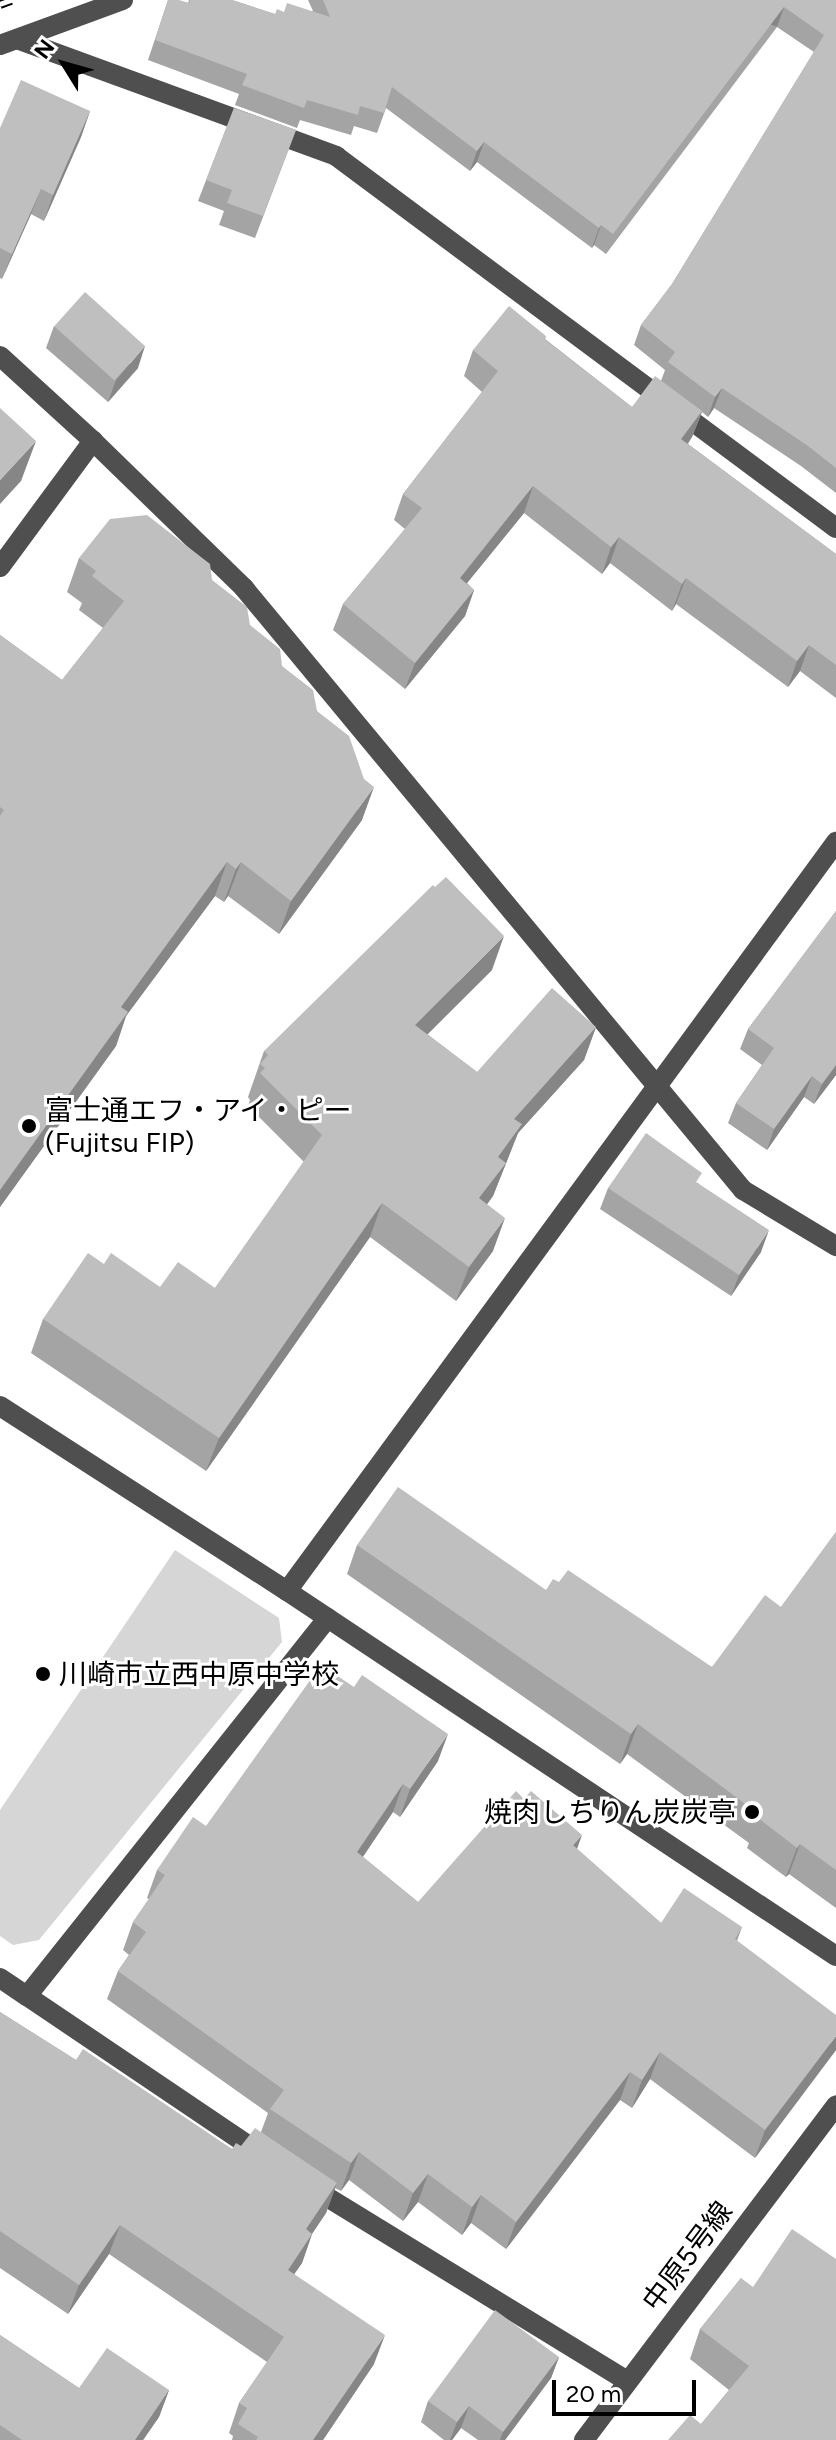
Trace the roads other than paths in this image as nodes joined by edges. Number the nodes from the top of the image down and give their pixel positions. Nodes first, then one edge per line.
1 (123, 0) edge
2 (8, 42) edge
3 (0, 356) edge
4 (93, 441) junction
5 (836, 528) edge
6 (0, 567) edge
7 (836, 842) edge
8 (657, 1084) junction
9 (836, 1246) edge
10 (0, 1406) edge
11 (287, 1591) junction
12 (328, 1618) junction
13 (836, 1956) edge
14 (0, 1978) edge
15 (27, 1996) junction
16 (836, 2105) edge
17 (627, 2381) junction
18 (584, 2440) edge

1 - 2 street
2 - 5 street
3 - 4 street
4 - 6 street
4 - 8 street
7 - 8 street
8 - 9 street
8 - 11 street
10 - 11 street
11 - 12 street
12 - 13 street
12 - 15 street
14 - 15 street
15 - 17 street
16 - 17 street, 中原5号線
17 - 18 street, 中原5号線

